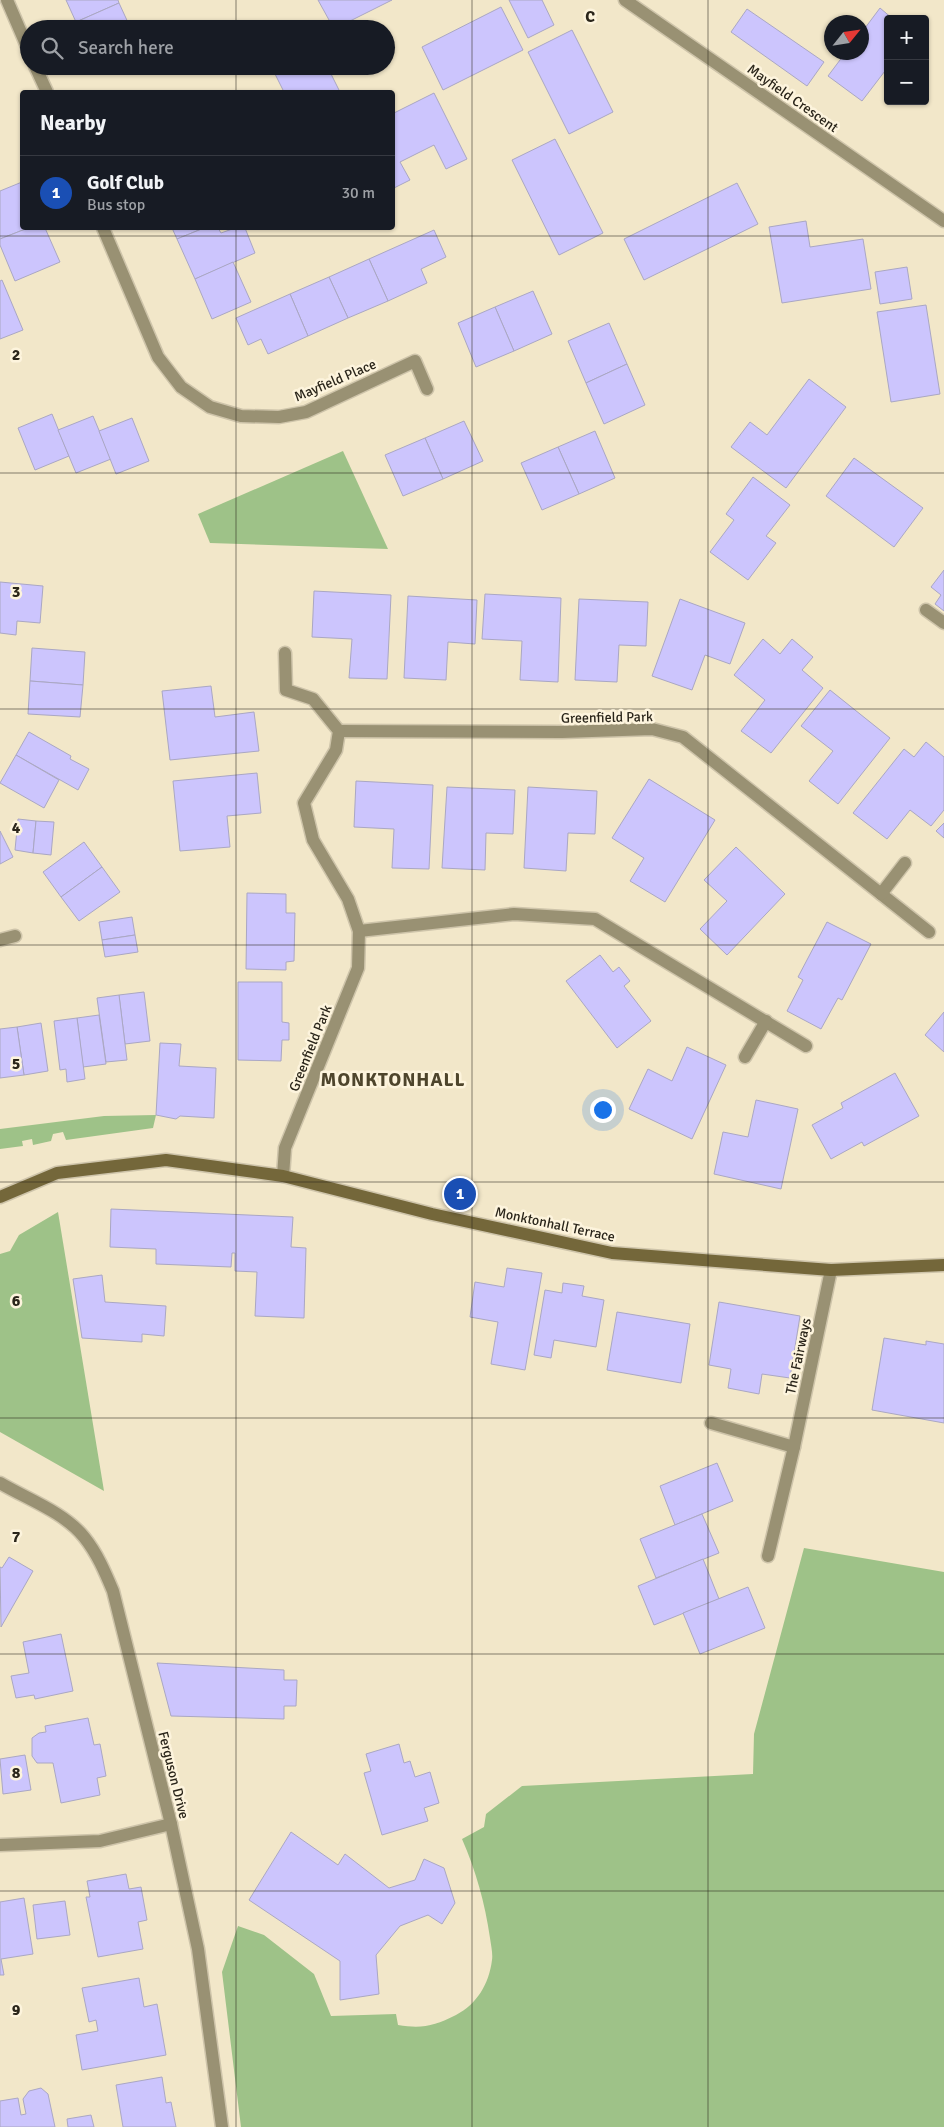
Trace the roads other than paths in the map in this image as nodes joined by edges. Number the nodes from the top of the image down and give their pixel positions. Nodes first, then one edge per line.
1 (7, 0) edge
2 (625, 0) edge
3 (20, 30) edge
4 (40, 75) edge
5 (46, 90) edge
6 (944, 221) edge
7 (105, 230) edge
8 (428, 388) dead end
9 (926, 610) dead end
10 (944, 623) edge
11 (285, 653) dead end
12 (339, 731) junction
13 (904, 863) dead end
14 (881, 894) junction
15 (359, 931) junction
16 (929, 932) dead end
17 (15, 936) dead end
18 (0, 940) edge
19 (766, 1021) junction
20 (806, 1046) dead end
21 (745, 1057) dead end
22 (284, 1176) junction
23 (0, 1197) edge
24 (944, 1265) edge
25 (831, 1270) junction
26 (711, 1423) dead end
27 (794, 1447) junction
28 (0, 1484) edge
29 (768, 1556) dead end
30 (171, 1824) junction
31 (0, 1845) edge
32 (222, 2127) edge

1 - 3 street
2 - 6 street, Mayfield Crescent
4 - 5 street
7 - 8 street, Mayfield Place
9 - 10 street
11 - 12 street
12 - 14 street, Greenfield Park
12 - 15 street, Greenfield Park
13 - 14 street
14 - 16 street, Greenfield Park
15 - 19 street
15 - 22 street, Greenfield Park
17 - 18 street
19 - 20 street
19 - 21 street
22 - 23 main road, Monktonhall Terrace
22 - 25 main road, Monktonhall Terrace
24 - 25 main road, Monktonhall Terrace
25 - 27 street, The Fairways
26 - 27 street
27 - 29 street, The Fairways
28 - 30 street, Ferguson Drive
30 - 31 street
30 - 32 street, Ferguson Drive

